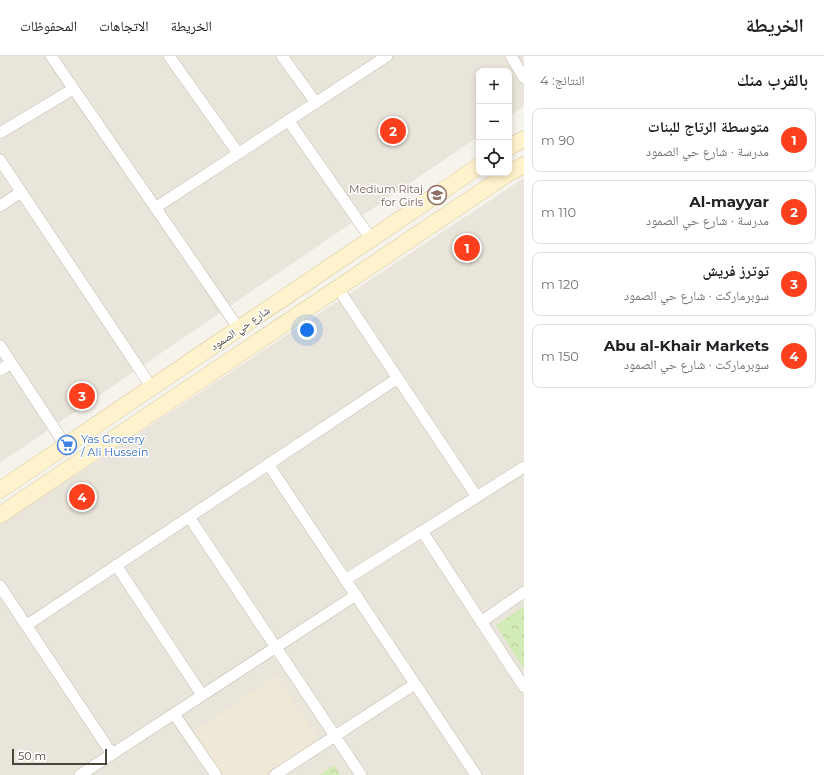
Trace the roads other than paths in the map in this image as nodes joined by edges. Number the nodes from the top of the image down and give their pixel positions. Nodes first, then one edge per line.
1 (50, 56) edge
2 (169, 56) edge
3 (282, 56) edge
4 (387, 56) edge
5 (511, 56) edge
6 (524, 78) edge
7 (73, 89) junction
8 (316, 102) junction
9 (288, 120) junction
10 (0, 134) edge
11 (524, 139) edge
12 (512, 145) edge
13 (238, 153) junction
14 (0, 160) edge
15 (524, 165) edge
16 (476, 168) edge
17 (21, 192) junction
18 (0, 206) edge
19 (155, 208) junction
20 (371, 239) junction
21 (311, 280) junction
22 (337, 287) junction
23 (321, 298) junction
24 (282, 299) junction
25 (291, 318) junction
26 (239, 329) junction
27 (0, 346) edge
28 (11, 363) junction
29 (0, 370) edge
30 (398, 378) junction
31 (152, 388) junction
32 (66, 446) junction
33 (268, 464) junction
34 (524, 467) edge
35 (0, 490) edge
36 (477, 497) junction
37 (0, 515) edge
38 (189, 517) junction
39 (422, 531) junction
40 (116, 565) junction
41 (345, 580) junction
42 (0, 586) edge
43 (524, 592) edge
44 (356, 595) junction
45 (481, 622) junction
46 (27, 625) junction
47 (276, 647) junction
48 (415, 684) junction
49 (524, 688) edge
50 (202, 695) junction
51 (174, 714) junction
52 (335, 736) junction
53 (112, 754) junction
54 (80, 775) edge
55 (216, 775) edge
56 (276, 775) edge
57 (361, 775) edge
58 (476, 775) edge

1 - 7 street
2 - 13 street
3 - 8 street
4 - 8 street
5 - 6 street
7 - 10 street
7 - 19 street
8 - 9 street
9 - 13 street
9 - 20 street
11 - 12 street
13 - 19 street
14 - 17 street
15 - 22 street
16 - 20 street, شارع حي الصمود
17 - 18 street
17 - 31 street
19 - 26 street
20 - 21 street, شارع حي الصمود
21 - 23 street
21 - 24 street, شارع حي الصمود
22 - 23 street
22 - 30 street
23 - 25 street
24 - 25 street
24 - 26 street, شارع حي الصمود
25 - 37 street
26 - 31 street, شارع حي الصمود
27 - 28 street
28 - 29 street
28 - 32 street
30 - 33 street
30 - 36 street
31 - 32 street, شارع حي الصمود
32 - 35 street, شارع حي الصمود
33 - 38 street
33 - 41 street
34 - 36 street
36 - 39 street
38 - 40 street
38 - 47 street
39 - 41 street
39 - 45 street
40 - 46 street
40 - 50 street
41 - 44 street
42 - 46 street
43 - 45 street
44 - 47 street
44 - 48 street
45 - 49 street
46 - 53 street
47 - 50 street
47 - 52 street
48 - 52 street
48 - 58 street
50 - 51 street
51 - 53 street
51 - 55 street
52 - 56 street
52 - 57 street
53 - 54 street

